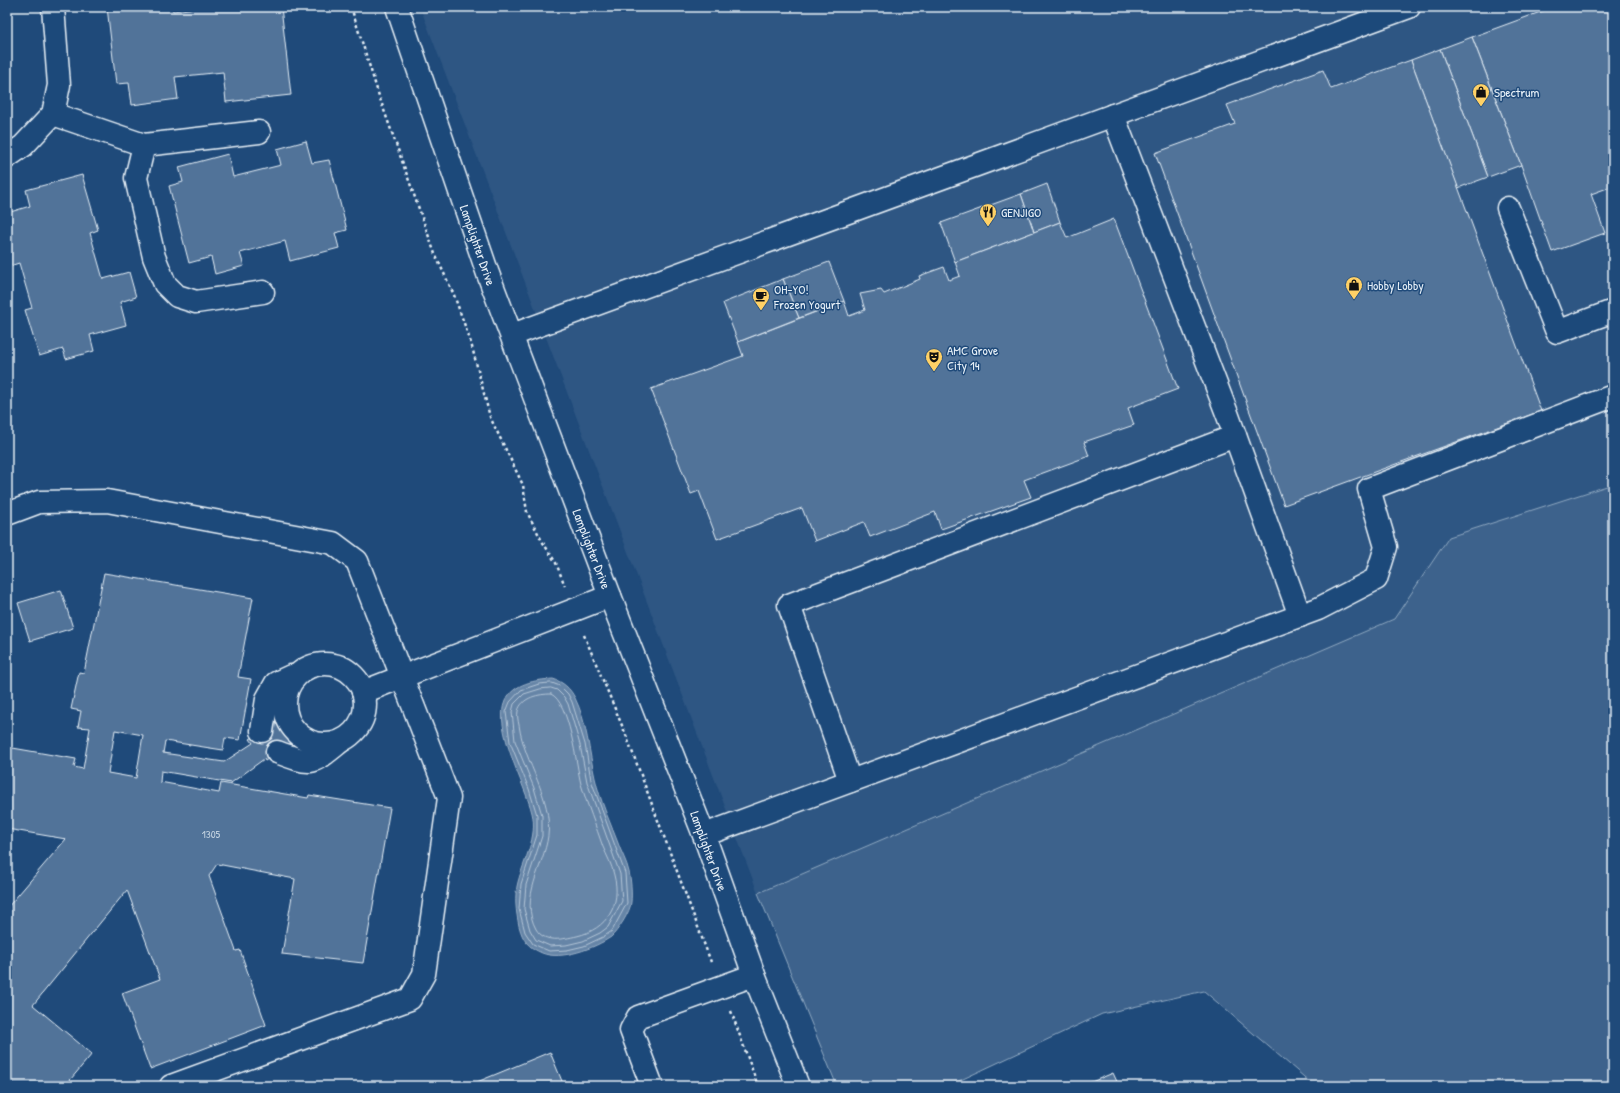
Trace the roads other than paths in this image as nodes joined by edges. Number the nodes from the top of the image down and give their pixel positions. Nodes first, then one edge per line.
1 (53, 7) edge
2 (397, 7) edge
3 (1409, 7) edge
4 (53, 114) junction
5 (1113, 115) junction
6 (259, 132) dead end
7 (144, 145) junction
8 (7, 157) edge
9 (1508, 208) dead end
10 (263, 292) dead end
11 (1613, 311) edge
12 (512, 335) junction
13 (1613, 396) edge
14 (1235, 436) junction
15 (7, 514) edge
16 (610, 596) junction
17 (1300, 616) junction
18 (299, 672) junction
19 (402, 676) junction
20 (363, 692) junction
21 (262, 731) dead end
22 (344, 739) junction
23 (277, 752) dead end
24 (850, 781) junction
25 (704, 835) junction
26 (754, 975) junction
27 (171, 1086) edge
28 (652, 1086) edge
29 (798, 1086) edge

1 - 4 street
2 - 12 street, Lamplighter Drive
3 - 5 street
4 - 7 street
4 - 8 street
5 - 12 street
5 - 14 street
6 - 7 street
7 - 10 street
9 - 11 street
12 - 16 street, Lamplighter Drive
13 - 17 street
14 - 17 street
14 - 24 street
15 - 19 street
16 - 19 street
16 - 25 street, Lamplighter Drive
17 - 24 street
18 - 20 street
18 - 21 street
18 - 22 street
19 - 20 street
19 - 27 street
20 - 22 street
22 - 23 street
24 - 25 street
25 - 26 street, Lamplighter Drive
26 - 28 street
26 - 29 street, Lamplighter Drive

